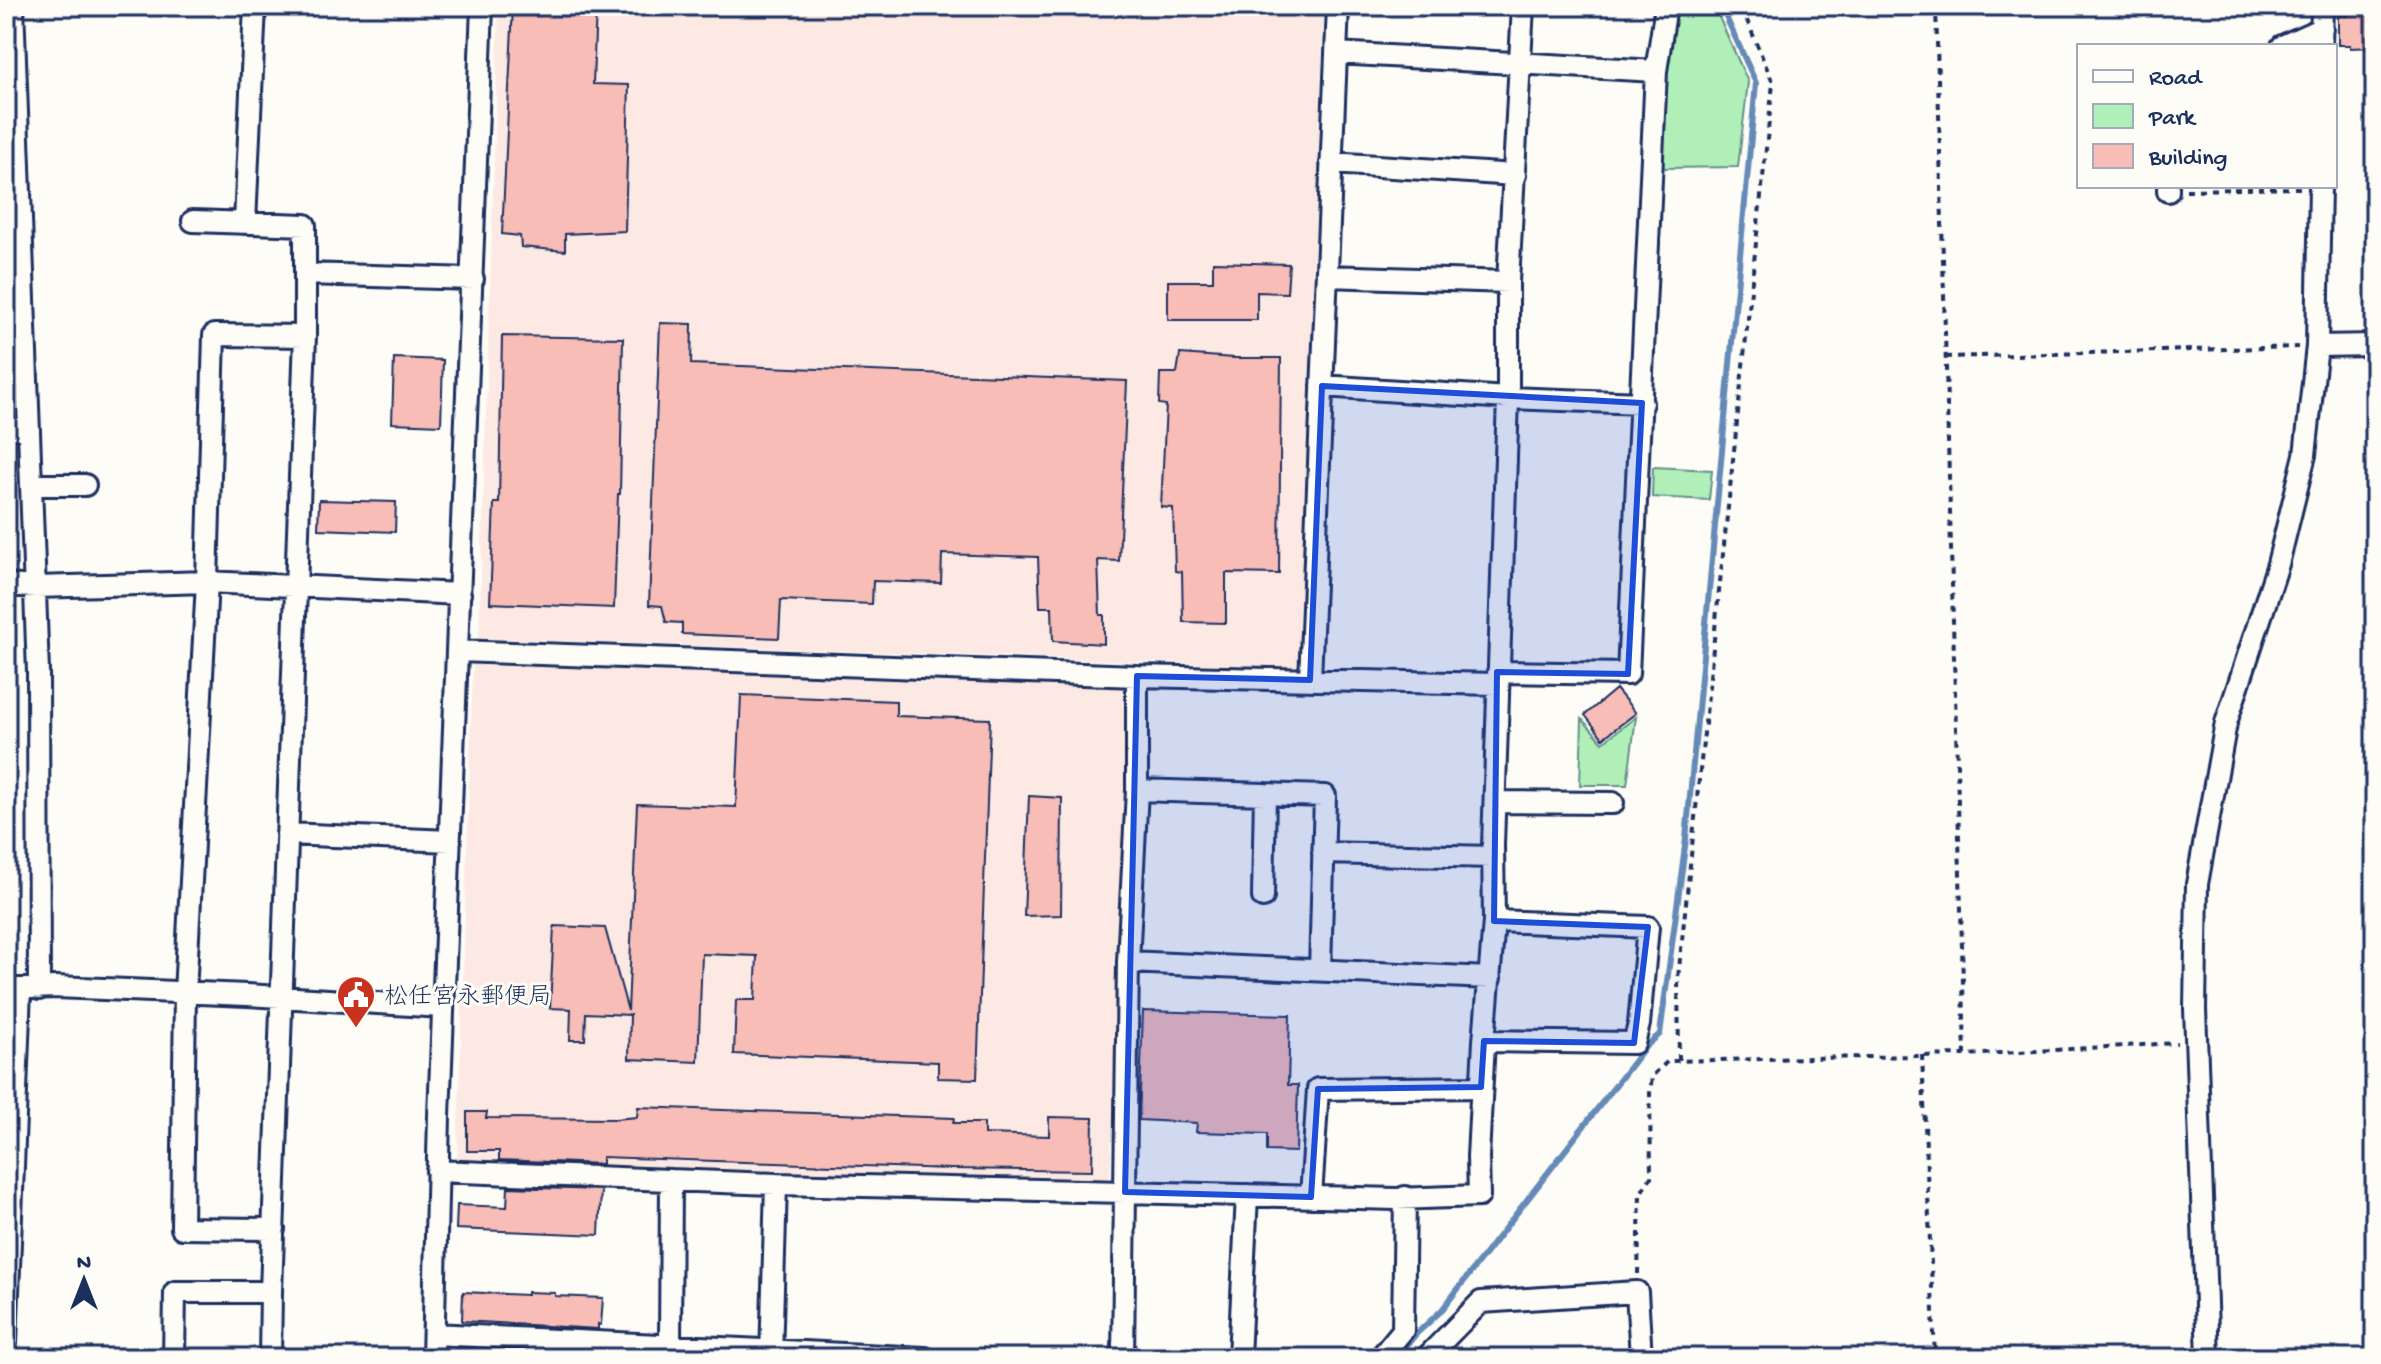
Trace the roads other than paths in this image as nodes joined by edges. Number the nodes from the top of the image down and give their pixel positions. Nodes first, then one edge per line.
1 (13, 6) edge
2 (255, 6) edge
3 (482, 6) edge
4 (1338, 6) edge
5 (1523, 6) edge
6 (1666, 6) edge
7 (2322, 6) edge
8 (2322, 37) edge
9 (2291, 44) edge
10 (1336, 53) junction
11 (1521, 64) junction
12 (1656, 71) junction
13 (1331, 163) junction
14 (1515, 175) junction
15 (2320, 188) edge
16 (193, 221) dead end
17 (245, 223) junction
18 (305, 274) junction
19 (1327, 276) junction
20 (473, 279) junction
21 (1508, 282) junction
22 (305, 336) junction
23 (2375, 345) edge
24 (2317, 346) junction
25 (1322, 386) junction
26 (1508, 398) junction
27 (1642, 403) junction
28 (6, 428) edge
29 (29, 430) junction
30 (31, 485) junction
31 (85, 485) dead end
32 (207, 582) junction
33 (6, 585) edge
34 (297, 586) junction
35 (36, 587) junction
36 (460, 594) junction
37 (458, 651) junction
38 (1137, 676) junction
39 (1498, 678) junction
40 (1310, 680) junction
41 (1137, 790) junction
42 (1265, 794) junction
43 (1496, 802) junction
44 (1613, 803) dead end
45 (287, 834) junction
46 (450, 841) junction
47 (1323, 853) junction
48 (1493, 857) junction
49 (1263, 897) dead end
50 (1494, 921) junction
51 (1128, 962) junction
52 (1320, 970) junction
53 (1490, 978) junction
54 (22, 989) edge
55 (185, 993) junction
56 (283, 997) junction
57 (443, 1007) junction
58 (1484, 1041) junction
59 (1481, 1087) junction
60 (437, 1171) junction
61 (671, 1180) junction
62 (776, 1184) junction
63 (1125, 1192) junction
64 (1247, 1195) junction
65 (1311, 1197) junction
66 (1405, 1197) junction
67 (274, 1229) junction
68 (271, 1292) junction
69 (434, 1334) junction
70 (6, 1343) edge
71 (670, 1346) junction
72 (771, 1355) edge
73 (887, 1357) edge
74 (174, 1358) edge
75 (270, 1358) edge
76 (433, 1358) edge
77 (925, 1358) edge
78 (1123, 1358) edge
79 (1239, 1358) edge
80 (1380, 1358) edge
81 (1426, 1358) edge
82 (1641, 1358) edge
83 (2208, 1358) edge

1 - 29 street
2 - 17 street
3 - 20 street
4 - 10 street
5 - 11 street
6 - 12 street
7 - 8 street
8 - 9 street
10 - 11 street
10 - 13 street
11 - 12 street
11 - 14 street
12 - 27 street
13 - 14 street
13 - 19 street
14 - 21 street
15 - 24 street
16 - 17 street
17 - 18 street
18 - 20 street
18 - 22 street
19 - 21 street
19 - 25 street
20 - 36 street
21 - 26 street
22 - 32 street
22 - 34 street
23 - 24 street
24 - 83 street
25 - 26 street
25 - 40 street
26 - 27 street
26 - 39 street
27 - 39 street
28 - 29 street
29 - 30 street
30 - 31 street
30 - 35 street
32 - 34 street
32 - 35 street
32 - 55 street
33 - 35 street
34 - 36 street
34 - 45 street
35 - 54 street
36 - 37 street
37 - 38 street
37 - 46 street
38 - 40 street
38 - 41 street
39 - 40 street
39 - 43 street
41 - 42 street
41 - 51 street
42 - 47 street
42 - 49 street
43 - 44 street
43 - 48 street
45 - 46 street
45 - 56 street
46 - 57 street
47 - 48 street
47 - 52 street
48 - 50 street
50 - 53 street
50 - 58 street
51 - 52 street
51 - 63 street
52 - 53 street
53 - 58 street
54 - 55 street
54 - 70 street
55 - 56 street
55 - 67 street
56 - 57 street
56 - 67 street
57 - 60 street
58 - 59 street
59 - 65 street
59 - 66 street
60 - 61 street
60 - 69 street
61 - 62 street
61 - 71 street
62 - 63 street
62 - 72 street
63 - 64 street
63 - 78 street
64 - 65 street
64 - 79 street
65 - 66 street
66 - 80 street
67 - 68 street
68 - 74 street
68 - 75 street
69 - 71 street
69 - 76 street
71 - 72 street
72 - 73 street
73 - 77 street
81 - 82 street

